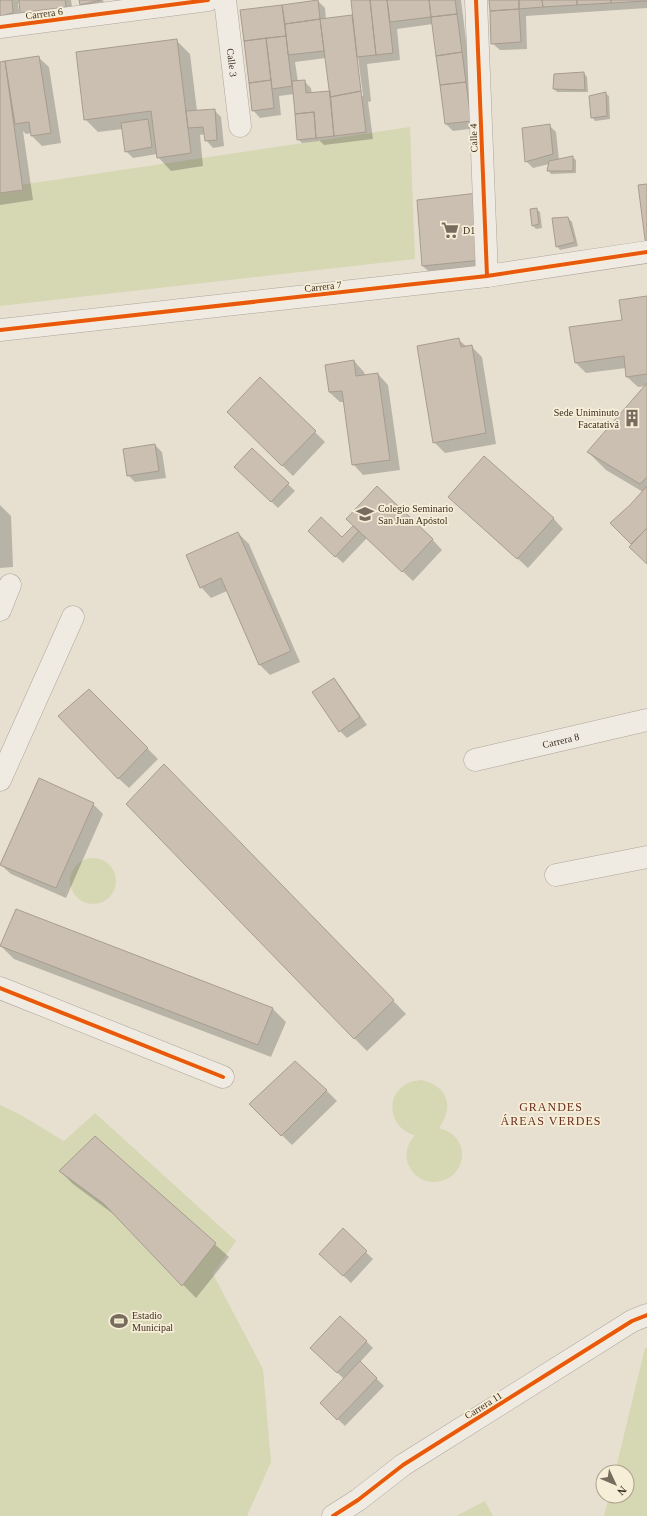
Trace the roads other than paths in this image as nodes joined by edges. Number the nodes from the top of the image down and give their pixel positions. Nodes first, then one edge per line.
1 (208, 0) edge
2 (225, 0) edge
3 (476, 0) edge
4 (0, 26) edge
5 (240, 126) dead end
6 (647, 252) edge
7 (486, 276) junction
8 (0, 330) edge
9 (10, 586) dead end
10 (0, 610) edge
11 (73, 616) dead end
12 (647, 720) edge
13 (475, 760) dead end
14 (0, 780) edge
15 (647, 857) edge
16 (556, 875) dead end
17 (0, 988) edge
18 (223, 1077) dead end
19 (647, 1315) edge
20 (333, 1516) edge

1 - 4 street, Carrera 6
2 - 5 street, Calle 3
3 - 7 street, Calle 4
6 - 7 street, Carrera 7
7 - 8 street, Carrera 7
9 - 10 street
11 - 14 street
12 - 13 street, Carrera 8
15 - 16 street
17 - 18 street
19 - 20 street, Carrera 11

